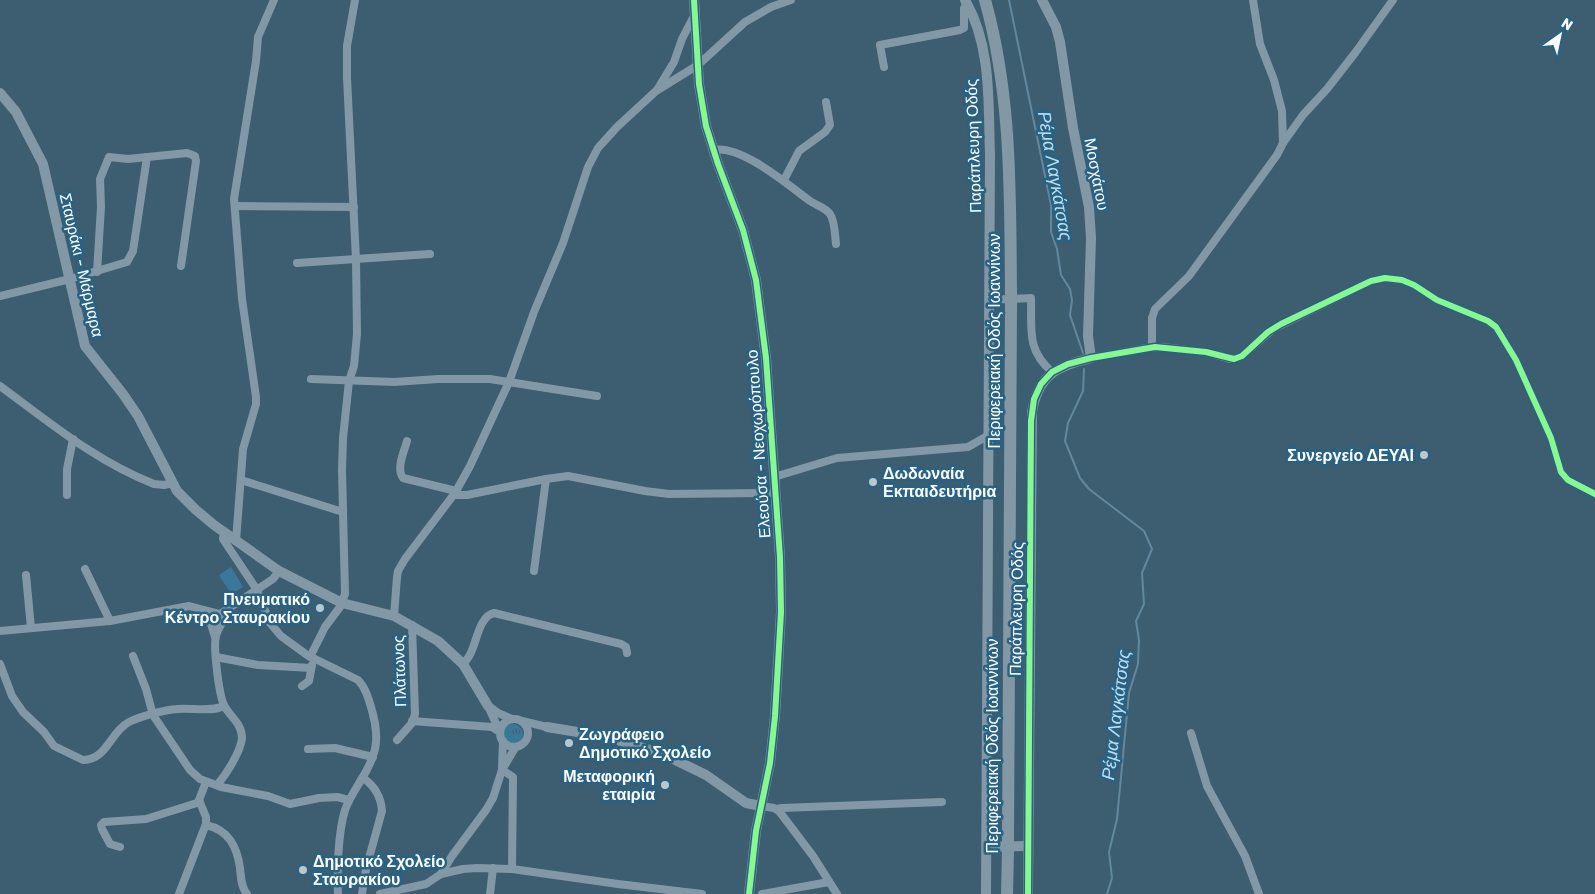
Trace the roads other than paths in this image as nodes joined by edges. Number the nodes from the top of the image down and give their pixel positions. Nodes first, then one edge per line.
1 (274, 0) edge
2 (355, 0) edge
3 (694, 0) edge
4 (791, 0) edge
5 (985, 0) edge
6 (1042, 0) edge
7 (1253, 0) edge
8 (1393, 0) edge
9 (966, 2) edge
10 (695, 15) junction
11 (698, 65) junction
12 (884, 67) dead end
13 (656, 92) junction
14 (0, 93) edge
15 (826, 102) dead end
16 (1283, 143) junction
17 (713, 150) junction
18 (147, 157) junction
19 (784, 180) junction
20 (234, 206) junction
21 (354, 207) junction
22 (836, 244) dead end
23 (430, 254) dead end
24 (356, 259) junction
25 (297, 263) dead end
26 (181, 266) dead end
27 (97, 272) junction
28 (70, 279) junction
29 (0, 296) edge
30 (989, 300) junction
31 (1152, 347) junction
32 (1091, 358) junction
33 (1052, 372) junction
34 (311, 379) dead end
35 (349, 381) junction
36 (509, 382) junction
37 (0, 386) edge
38 (597, 396) dead end
39 (989, 435) junction
40 (73, 439) junction
41 (407, 441) dead end
42 (774, 477) junction
43 (546, 479) junction
44 (241, 480) junction
45 (172, 483) junction
46 (455, 493) junction
47 (775, 493) junction
48 (67, 494) dead end
49 (1595, 494) edge
50 (343, 512) junction
51 (224, 533) junction
52 (236, 542) junction
53 (85, 569) dead end
54 (279, 571) junction
55 (534, 571) dead end
56 (26, 575) dead end
57 (257, 590) junction
58 (342, 603) junction
59 (231, 608) junction
60 (207, 611) junction
61 (394, 616) junction
62 (110, 621) junction
63 (412, 625) junction
64 (31, 628) junction
65 (0, 631) edge
66 (215, 637) junction
67 (627, 653) dead end
68 (133, 656) dead end
69 (216, 657) junction
70 (312, 658) junction
71 (0, 664) edge
72 (463, 664) junction
73 (311, 668) junction
74 (302, 686) dead end
75 (224, 706) junction
76 (488, 706) junction
77 (153, 715) junction
78 (512, 719) junction
79 (412, 721) junction
80 (521, 721) junction
81 (547, 727) junction
82 (500, 732) junction
83 (1191, 733) dead end
84 (528, 736) junction
85 (397, 740) dead end
86 (502, 741) junction
87 (515, 748) junction
88 (308, 749) dead end
89 (373, 757) junction
90 (502, 770) junction
91 (363, 778) junction
92 (206, 782) junction
93 (217, 785) junction
94 (349, 800) junction
95 (200, 802) junction
96 (942, 802) dead end
97 (761, 806) junction
98 (777, 809) junction
99 (206, 825) junction
100 (1028, 846) junction
101 (120, 847) dead end
102 (987, 847) junction
103 (493, 868) junction
104 (512, 869) junction
105 (441, 874) junction
106 (829, 882) junction
107 (426, 884) junction
108 (618, 884) junction
109 (179, 894) edge
110 (247, 894) edge
111 (338, 894) edge
112 (362, 894) edge
113 (380, 894) edge
114 (425, 894) edge
115 (490, 894) edge
116 (619, 894) edge
117 (702, 894) edge
118 (748, 894) edge
119 (762, 894) edge
120 (837, 894) edge
121 (986, 894) edge
122 (1007, 894) edge
123 (1028, 894) edge
124 (1259, 894) edge

1 - 20 street
2 - 21 street
3 - 10 street, Ελεούσα - Νεοχωρόπουλο
4 - 11 street
5 - 122 highway, Περιφερειακή Οδός Ιωαννίνων, bridge
6 - 32 street, Μοσχάτου
7 - 16 street
8 - 16 street
9 - 12 street
9 - 30 street, Παράπλευρη Οδός
10 - 11 street, Ελεούσα - Νεοχωρόπουλο
10 - 13 street
11 - 13 street
11 - 17 street, Ελεούσα - Νεοχωρόπουλο
13 - 36 street
14 - 28 street, Σταυράκι - Μάρμαρα
15 - 19 street
16 - 31 street
17 - 19 street
17 - 42 street, Ελεούσα - Νεοχωρόπουλο
18 - 26 street
18 - 27 street
18 - 27 street
19 - 22 street
20 - 21 street
20 - 44 street
21 - 24 street
23 - 24 street
24 - 25 street
24 - 35 street
27 - 28 street
28 - 29 street
28 - 45 street, Σταυράκι - Μάρμαρα
30 - 33 street
30 - 39 street, Παράπλευρη Οδός
31 - 32 street
31 - 49 street
32 - 33 street, Παράπλευρη Οδός
33 - 100 street, Παράπλευρη Οδός
34 - 35 street
35 - 36 street
35 - 50 street
36 - 38 street
36 - 46 street
37 - 40 street
39 - 42 street
39 - 102 street, Παράπλευρη Οδός
40 - 45 street
40 - 48 street
41 - 46 street
42 - 47 street, Ελεούσα - Νεοχωρόπουλο
43 - 46 street
43 - 47 street
43 - 55 street
44 - 50 street
44 - 52 street
45 - 51 street, Σταυράκι - Μάρμαρα
46 - 61 street
47 - 97 street, Ελεούσα - Νεοχωρόπουλο
50 - 58 street
51 - 52 street, Σταυράκι - Μάρμαρα
51 - 57 street
52 - 54 street, Σταυράκι - Μάρμαρα
53 - 62 street
54 - 57 street
54 - 58 street, Σταυράκι - Μάρμαρα
56 - 64 street
57 - 59 street
57 - 70 street
58 - 61 street, Σταυράκι - Μάρμαρα
58 - 70 street
59 - 60 street
59 - 66 street
60 - 62 street
60 - 66 street
61 - 63 street, Σταυράκι - Μάρμαρα
62 - 64 street
63 - 72 street, Σταυράκι - Μάρμαρα
63 - 79 street, Πλάτωνος
64 - 65 street
66 - 69 street
67 - 72 street
68 - 77 street
69 - 73 street
69 - 75 street
70 - 73 street
70 - 89 street
71 - 77 street
72 - 76 street, Σταυράκι - Μάρμαρα
73 - 74 street
75 - 77 street
75 - 93 street
76 - 78 street
76 - 82 street
77 - 92 street
78 - 80 street
78 - 82 street
79 - 82 street
79 - 85 street, Πλάτωνος
80 - 81 street
80 - 84 street
81 - 84 street
81 - 97 street
82 - 86 street
83 - 124 street
84 - 87 street
86 - 87 street
86 - 90 street
87 - 90 street
88 - 89 street
89 - 91 street
90 - 104 street
90 - 105 street
91 - 94 street
91 - 112 street
92 - 93 street
92 - 95 street
93 - 94 street
94 - 111 street
95 - 99 street
95 - 101 street
96 - 98 street
97 - 98 street
97 - 118 street, Ελεούσα - Νεοχωρόπουλο
98 - 106 street
99 - 109 street
99 - 110 street
100 - 102 street
100 - 123 street, Παράπλευρη Οδός
102 - 121 street, Παράπλευρη Οδός
103 - 104 street
103 - 105 street
103 - 115 street
104 - 108 street
105 - 107 street
106 - 119 street
106 - 120 street
107 - 113 street
107 - 114 street
108 - 116 street
108 - 117 street

